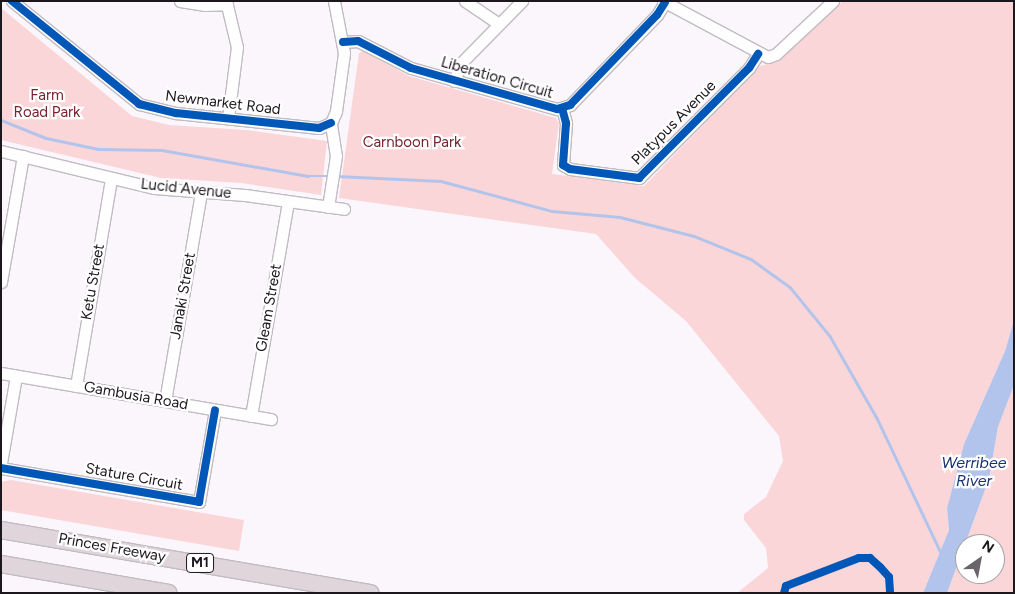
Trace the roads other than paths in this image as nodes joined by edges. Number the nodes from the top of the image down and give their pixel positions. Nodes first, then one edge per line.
1 (12, 1) edge
2 (180, 1) edge
3 (334, 1) edge
4 (465, 1) edge
5 (522, 1) edge
6 (833, 1) edge
7 (226, 2) edge
8 (664, 2) edge
9 (21, 6) edge
10 (499, 24) junction
11 (342, 42) junction
12 (758, 54) junction
13 (454, 81) junction
14 (562, 108) junction
15 (228, 118) junction
16 (331, 123) junction
17 (1, 151) edge
18 (23, 156) junction
19 (111, 178) junction
20 (201, 192) junction
21 (288, 201) junction
22 (328, 207) junction
23 (344, 209) dead end
24 (1, 282) edge
25 (1, 373) edge
26 (16, 376) junction
27 (76, 386) junction
28 (166, 401) junction
29 (215, 410) junction
30 (251, 416) junction
31 (271, 419) dead end
32 (1, 463) edge
33 (1, 468) edge
34 (1, 530) edge
35 (1, 564) edge
36 (169, 593) edge
37 (371, 593) edge

1 - 9 street, Newmarket Road
2 - 7 street
3 - 11 street
4 - 10 street
5 - 10 street
6 - 12 street
7 - 15 street
8 - 12 street
8 - 14 street, Liberation Circuit
9 - 15 street, Newmarket Road
10 - 13 street
11 - 13 street, Liberation Circuit
11 - 16 street
12 - 14 street, Platypus Avenue
13 - 14 street, Liberation Circuit
15 - 16 street, Newmarket Road
16 - 22 street
17 - 18 street, Lucid Avenue
18 - 19 street, Lucid Avenue
18 - 24 street
19 - 20 street, Lucid Avenue
19 - 27 street, Ketu Street
20 - 21 street, Lucid Avenue
20 - 28 street, Janaki Street
21 - 22 street, Lucid Avenue
21 - 30 street, Gleam Street
22 - 23 street, Lucid Avenue
25 - 26 street, Gambusia Road
26 - 27 street, Gambusia Road
26 - 32 street
27 - 28 street, Gambusia Road
28 - 29 street, Gambusia Road
29 - 30 street, Gambusia Road
29 - 33 street, Stature Circuit
30 - 31 street, Gambusia Road
34 - 37 highway, Princes Freeway / M1
35 - 36 highway

